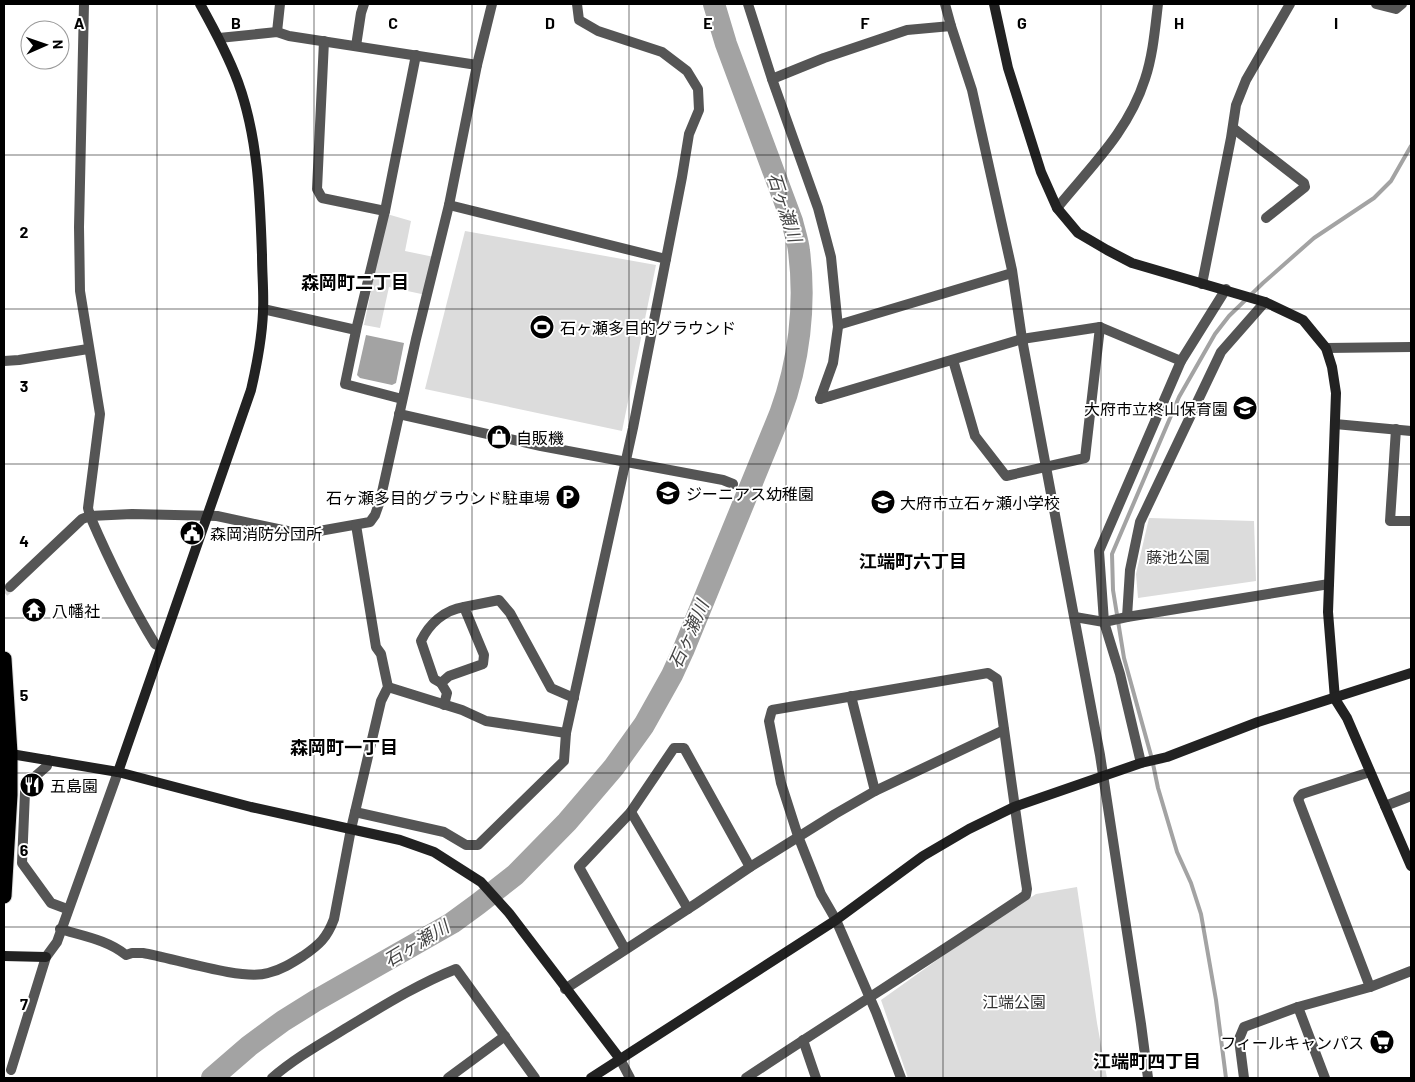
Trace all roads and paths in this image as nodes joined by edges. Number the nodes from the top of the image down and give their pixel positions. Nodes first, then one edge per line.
1 (84, 4) edge
2 (200, 4) edge
3 (280, 4) edge
4 (364, 4) edge
5 (492, 4) edge
6 (577, 4) edge
7 (748, 4) edge
8 (945, 4) edge
9 (994, 4) edge
10 (1158, 4) edge
11 (1290, 4) edge
12 (1376, 4) edge
13 (1402, 4) edge
14 (951, 26) junction
15 (277, 32) junction
16 (219, 38) junction
17 (324, 41) junction
18 (356, 46) junction
19 (416, 55) junction
20 (476, 65) junction
21 (772, 79) junction
22 (1233, 128) junction
23 (449, 205) junction
24 (1057, 208) junction
25 (385, 211) junction
26 (1266, 218) dead end
27 (666, 259) junction
28 (1012, 273) junction
29 (1202, 284) junction
30 (1226, 290) junction
31 (1262, 301) junction
32 (263, 309) junction
33 (838, 325) junction
34 (1100, 327) junction
35 (356, 330) junction
36 (1022, 339) junction
37 (1411, 347) edge
38 (1326, 348) junction
39 (88, 349) junction
40 (953, 360) junction
41 (4, 361) edge
42 (1181, 361) junction
43 (402, 399) junction
44 (399, 414) junction
45 (1335, 424) junction
46 (1396, 429) junction
47 (1411, 431) edge
48 (626, 462) junction
49 (1046, 467) junction
50 (733, 484) dead end
51 (90, 516) junction
52 (207, 516) junction
53 (1411, 521) edge
54 (356, 525) junction
55 (1329, 584) junction
56 (10, 587) tunnel mouth
57 (464, 607) junction
58 (1075, 617) junction
59 (1127, 617) junction
60 (1104, 622) junction
61 (161, 647) junction
62 (4, 659) edge
63 (1411, 673) edge
64 (441, 683) junction
65 (388, 687) junction
66 (851, 696) junction
67 (574, 698) junction
68 (1335, 699) junction
69 (444, 705) junction
70 (1004, 730) junction
71 (566, 733) junction
72 (7, 753) edge
73 (48, 760) junction
74 (1141, 763) junction
75 (118, 772) junction
76 (1370, 772) junction
77 (1102, 777) junction
78 (875, 791) junction
79 (1411, 796) edge
80 (1385, 806) junction
81 (1014, 808) junction
82 (355, 812) junction
83 (630, 812) junction
84 (351, 829) junction
85 (798, 836) junction
86 (1411, 866) edge
87 (750, 867) junction
88 (4, 896) edge
89 (67, 909) junction
90 (688, 909) junction
91 (836, 920) junction
92 (60, 929) junction
93 (625, 949) junction
94 (4, 956) edge
95 (46, 957) junction
96 (1411, 971) edge
97 (1370, 987) junction
98 (565, 989) junction
99 (868, 997) junction
100 (1298, 1008) junction
101 (505, 1036) junction
102 (803, 1040) junction
103 (620, 1059) junction
104 (11, 1070) dead end
105 (272, 1078) edge
106 (448, 1078) edge
107 (535, 1078) edge
108 (591, 1078) edge
109 (630, 1078) edge
110 (746, 1078) edge
111 (816, 1078) edge
112 (900, 1078) edge
113 (1148, 1078) edge
114 (1244, 1078) edge
115 (1325, 1078) edge

1 - 39 street
2 - 16 street
3 - 15 street
4 - 18 street
5 - 20 street
6 - 27 street
7 - 21 street
8 - 14 street
9 - 24 street
10 - 24 street
11 - 22 street
12 - 13 street
14 - 21 street
14 - 28 street
15 - 16 street
15 - 17 street
16 - 32 street
17 - 18 street
17 - 25 street
18 - 19 street
19 - 20 street
19 - 25 street
20 - 23 street
21 - 33 street
22 - 26 street
22 - 29 street
23 - 27 street
23 - 43 street
24 - 29 street
25 - 35 street
27 - 48 street
28 - 33 street
28 - 36 street
29 - 30 street
30 - 31 street
30 - 42 street
31 - 38 street
31 - 59 street
32 - 35 street
32 - 52 street
33 - 40 street
34 - 36 street
34 - 42 street
34 - 49 street
35 - 43 street
36 - 40 street
36 - 49 street
37 - 38 street
38 - 45 street
39 - 41 street
39 - 51 street
40 - 49 street
42 - 60 street
43 - 44 street
44 - 48 street
44 - 54 street
45 - 46 street
45 - 55 street
46 - 47 street
46 - 53 street
48 - 50 street
48 - 67 street
49 - 58 street
51 - 52 street
51 - 56 street
51 - 61 street
52 - 54 street
52 - 61 street
54 - 65 street
55 - 59 street
55 - 68 street
57 - 64 street
57 - 64 street
57 - 67 street
58 - 60 street
58 - 77 street
59 - 60 street
60 - 74 street
61 - 75 street
62 - 72 highway
63 - 68 street
64 - 69 street
65 - 69 street
65 - 82 street
66 - 70 street
66 - 78 street
66 - 85 street
67 - 71 street
68 - 74 street
68 - 76 street
69 - 71 street
70 - 78 street
70 - 81 street
71 - 82 street
72 - 73 street
72 - 88 highway
73 - 75 street
73 - 89 street
74 - 77 street
75 - 84 street
75 - 89 street
76 - 80 street
76 - 97 street
77 - 81 street
77 - 113 street
78 - 85 street
79 - 80 street
80 - 86 street
81 - 91 street
81 - 99 street
82 - 84 street
83 - 87 street
83 - 90 street
83 - 93 street
84 - 92 street
84 - 98 street
85 - 87 street
85 - 91 street
87 - 90 street
89 - 92 street
90 - 93 street
91 - 99 street
91 - 103 street
92 - 95 street
93 - 98 street
94 - 95 street
95 - 104 street
96 - 97 street
97 - 100 street
98 - 103 street
99 - 102 street
99 - 112 street
100 - 114 street
100 - 115 street
101 - 105 street
101 - 106 street
101 - 107 street
102 - 110 street
102 - 111 street
103 - 108 street
103 - 109 street

